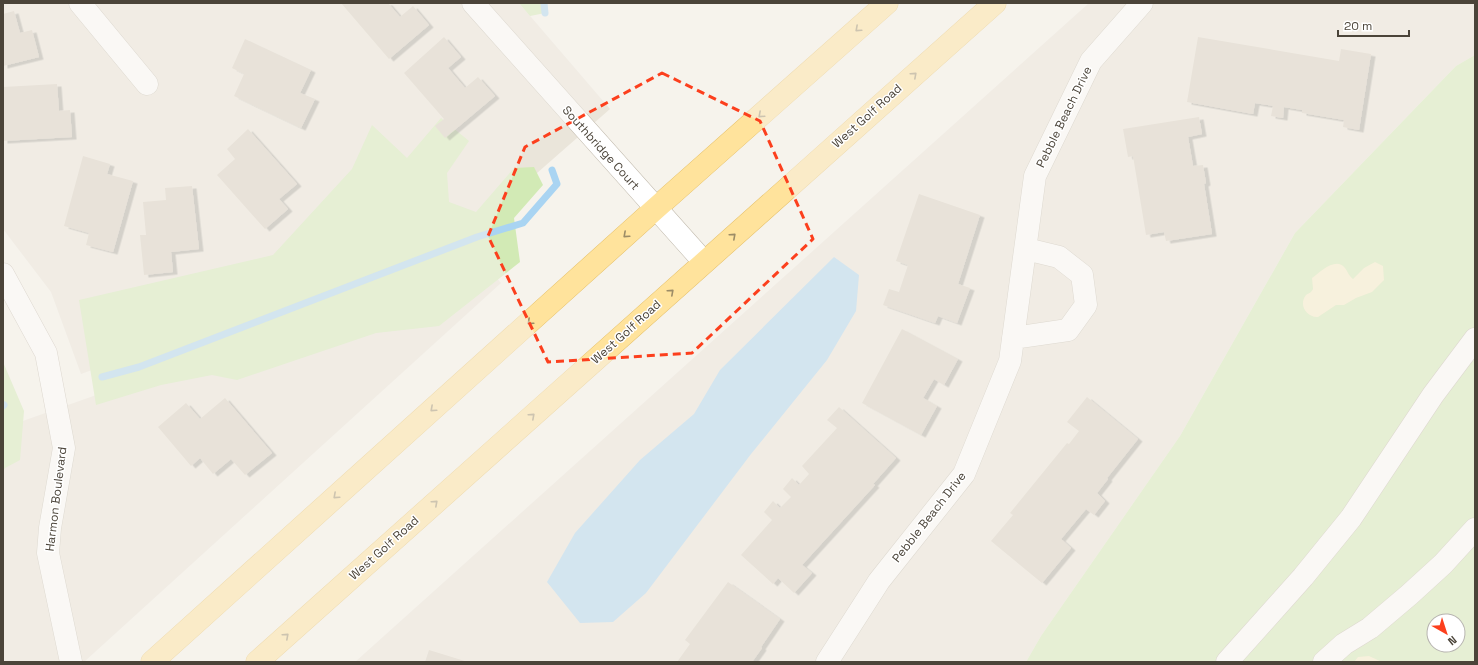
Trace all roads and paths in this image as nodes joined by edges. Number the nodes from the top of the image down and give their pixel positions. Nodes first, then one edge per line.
1 (80, 3) edge
2 (473, 3) edge
3 (888, 3) edge
4 (995, 3) edge
5 (1142, 3) edge
6 (148, 84) dead end
7 (655, 209) junction
8 (1026, 249) junction
9 (704, 262) junction
10 (3, 274) edge
11 (1014, 338) junction
12 (1475, 339) edge
13 (1475, 529) edge
14 (71, 662) edge
15 (152, 662) edge
16 (257, 662) edge
17 (826, 662) edge
18 (1227, 662) edge
19 (1324, 662) edge

1 - 6 street
2 - 7 street, Southbridge Court
3 -> 7 main road
9 -> 4 main road, West Golf Road
5 - 8 street, Pebble Beach Drive
7 - 9 street, Southbridge Court
7 -> 15 main road
8 - 11 street, Pebble Beach Drive
8 - 11 street
16 -> 9 main road, West Golf Road
10 - 14 street, Harmon Boulevard
11 - 17 street, Pebble Beach Drive
12 - 18 street
13 - 19 street

